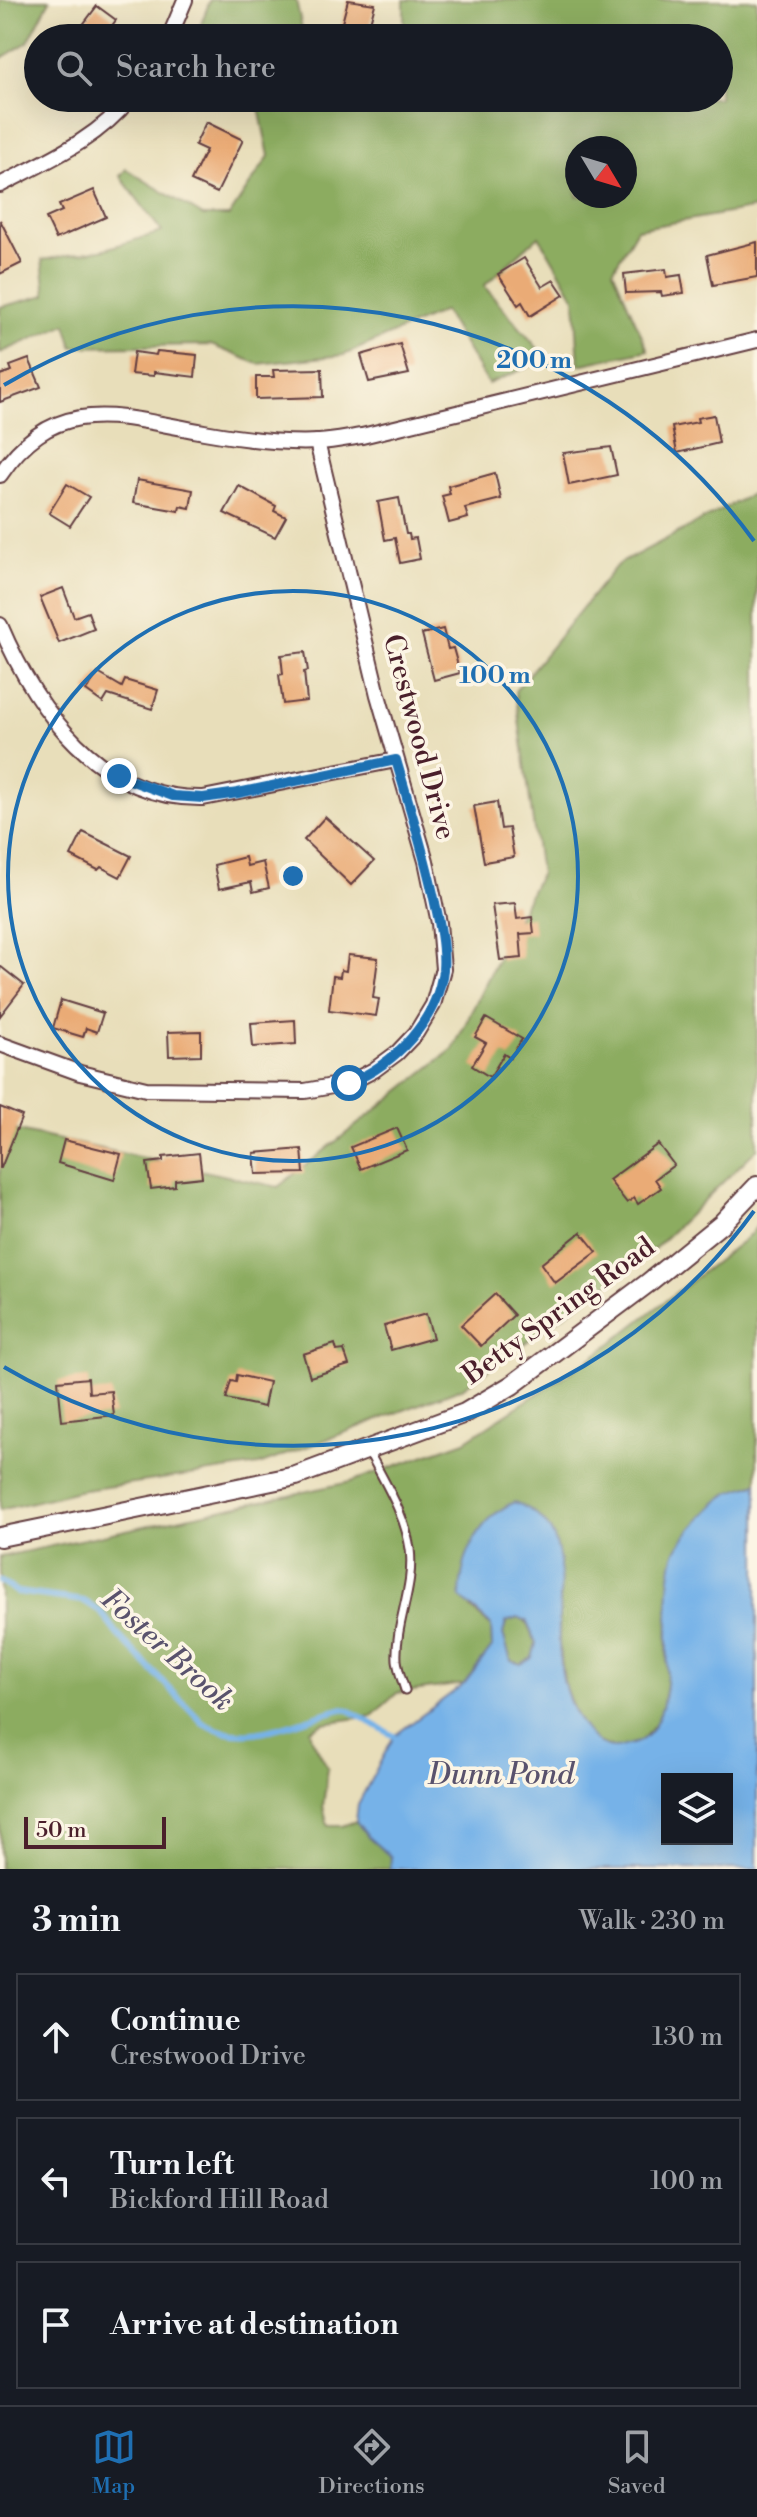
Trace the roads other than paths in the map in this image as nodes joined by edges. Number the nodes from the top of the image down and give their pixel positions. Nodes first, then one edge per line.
1 (185, 0) edge
2 (175, 24) edge
3 (119, 112) edge
4 (0, 185) edge
5 (757, 340) edge
6 (317, 442) junction
7 (0, 475) edge
8 (0, 625) edge
9 (396, 760) junction
10 (0, 1044) edge
11 (757, 1186) edge
12 (368, 1450) junction
13 (0, 1537) edge
14 (405, 1690) dead end

1 - 2 street
3 - 4 street
5 - 6 street
6 - 7 street
6 - 9 street, Crestwood Drive
8 - 9 street
9 - 10 street, Crestwood Drive
11 - 12 street, Betty Spring Road
12 - 13 street, Betty Spring Road
12 - 14 lane

